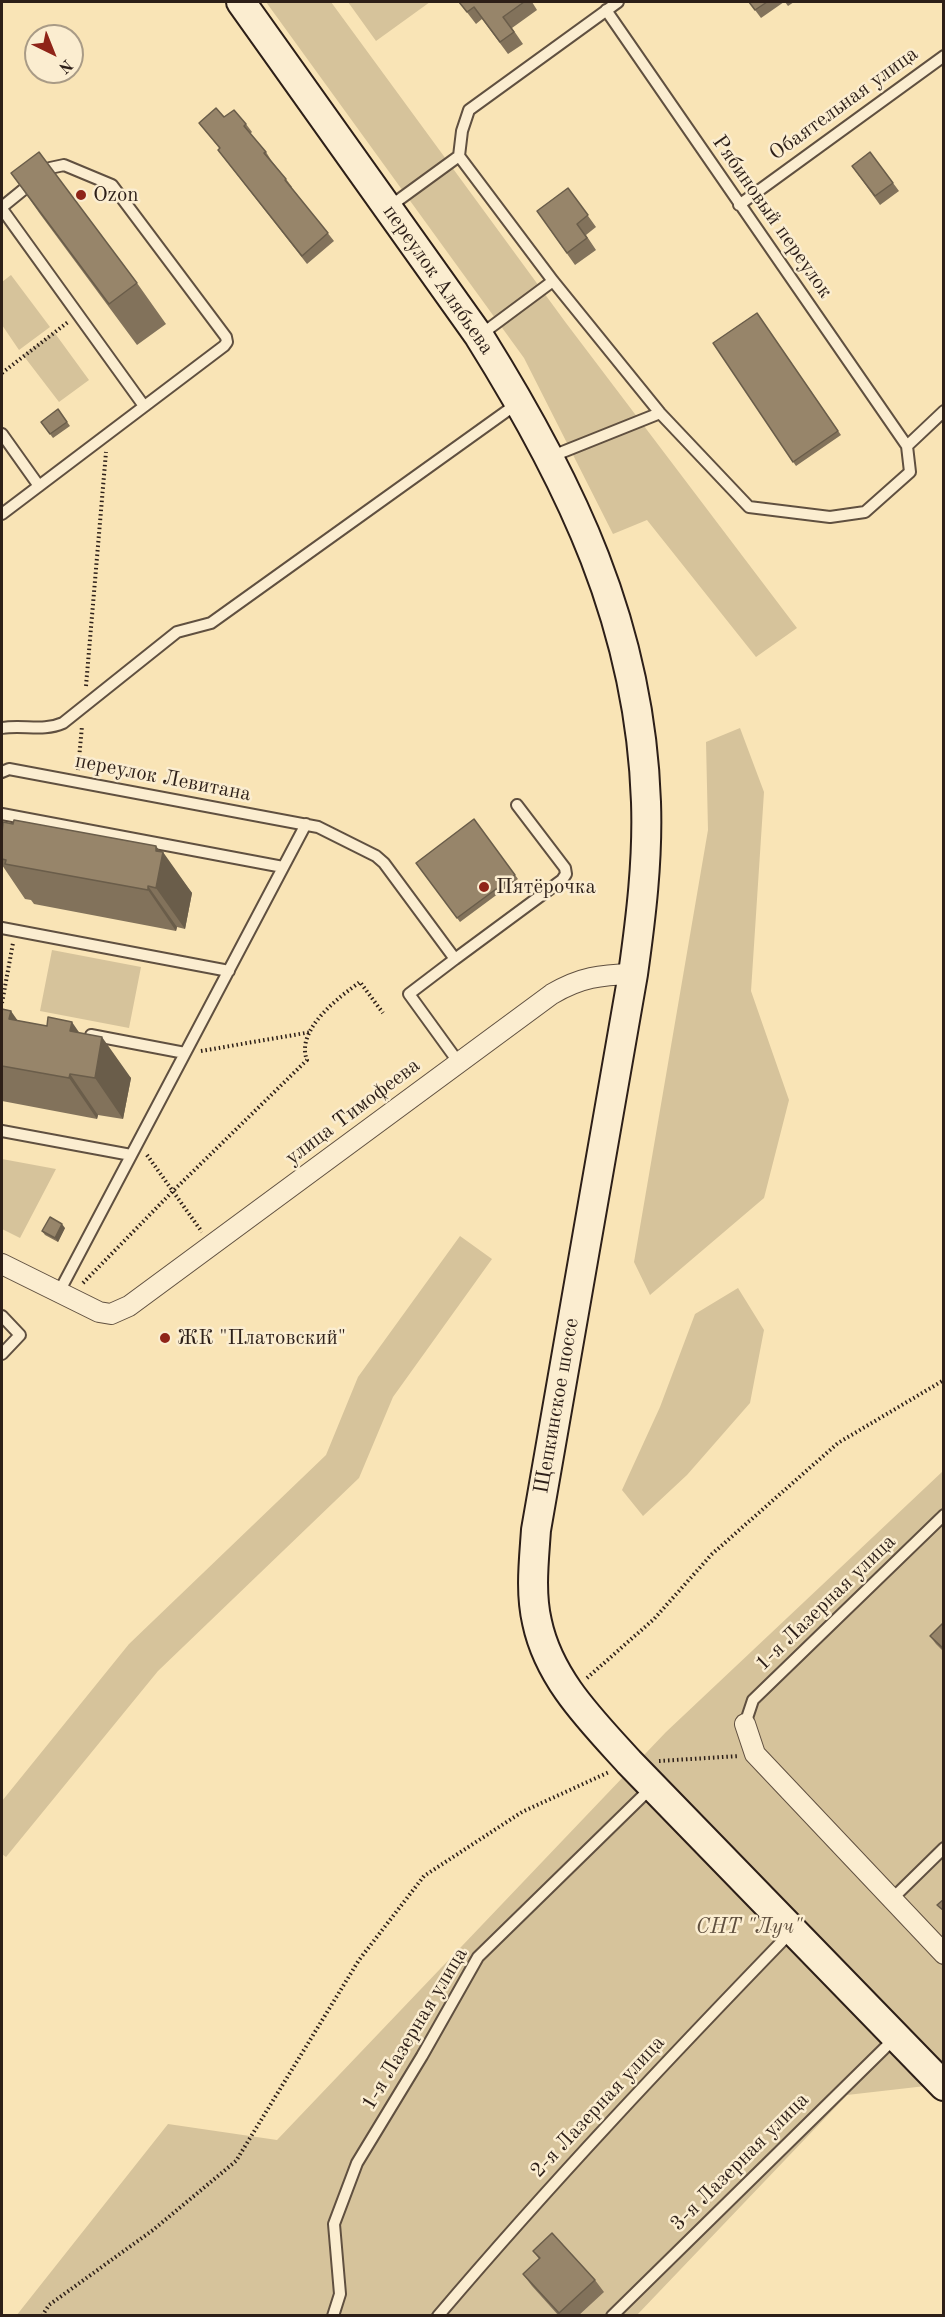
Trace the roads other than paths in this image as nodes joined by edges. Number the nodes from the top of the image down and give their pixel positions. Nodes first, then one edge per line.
1 (240, 2) edge
2 (618, 2) edge
3 (606, 10) junction
4 (944, 56) edge
5 (459, 156) junction
6 (739, 205) junction
7 (2, 208) edge
8 (387, 208) junction
9 (553, 281) junction
10 (479, 336) junction
11 (519, 402) junction
12 (144, 406) junction
13 (944, 411) edge
14 (660, 413) junction
15 (2, 435) edge
16 (907, 446) junction
17 (550, 457) junction
18 (39, 486) junction
19 (2, 514) edge
20 (604, 578) joint
21 (2, 728) edge
22 (2, 772) edge
23 (518, 805) dead end
24 (2, 814) edge
25 (306, 824) junction
26 (283, 867) junction
27 (2, 928) edge
28 (455, 959) junction
29 (229, 971) junction
30 (633, 974) junction
31 (82, 1033) edge
32 (185, 1053) junction
33 (459, 1063) junction
34 (2, 1131) edge
35 (131, 1155) junction
36 (2, 1264) edge
37 (63, 1296) junction
38 (2, 1316) edge
39 (2, 1354) edge
40 (944, 1515) edge
41 (745, 1724) joint
42 (653, 1786) junction
43 (944, 1848) edge
44 (892, 1899) junction
45 (793, 1930) junction
46 (944, 1954) edge
47 (896, 2037) junction
48 (940, 2077) edge
49 (333, 2316) edge
50 (438, 2316) edge
51 (612, 2316) edge

1 - 8 main road, переулок Алябьева
2 - 3 lane
3 - 5 lane
3 - 6 lane, Рябиновый переулок
4 - 6 lane, Обаятельная улица
5 - 8 lane
5 - 9 lane
6 - 16 lane, Рябиновый переулок
7 - 12 lane
7 - 12 lane
8 - 10 main road, переулок Алябьева
9 - 10 lane
9 - 14 lane
10 - 11 main road, переулок Алябьева
11 - 17 main road, переулок Алябьева
11 - 21 lane
12 - 18 lane
13 - 16 lane
14 - 16 lane
14 - 17 lane
15 - 18 lane
17 - 20 main road, переулок Алябьева
18 - 19 lane
20 - 30 main road, Щепкинское шоссе
22 - 25 lane, переулок Левитана
23 - 28 lane
24 - 26 lane
25 - 26 lane
25 - 28 lane, переулок Левитана
26 - 29 lane
27 - 29 lane
28 - 33 lane
29 - 32 lane
30 - 33 street, улица Тимофеева
30 - 42 main road, Щепкинское шоссе
31 - 32 lane
32 - 35 lane
33 - 37 street, улица Тимофеева
34 - 35 lane
35 - 37 lane
36 - 37 street
38 - 39 lane
40 - 41 lane, 1-я Лазерная улица
41 - 44 street
42 - 45 main road, Щепкинское шоссе
42 - 49 lane, 1-я Лазерная улица
43 - 44 lane
44 - 46 street
45 - 47 main road, Щепкинское шоссе
45 - 50 lane, 2-я Лазерная улица
47 - 48 main road, Щепкинское шоссе
47 - 51 lane, 3-я Лазерная улица

